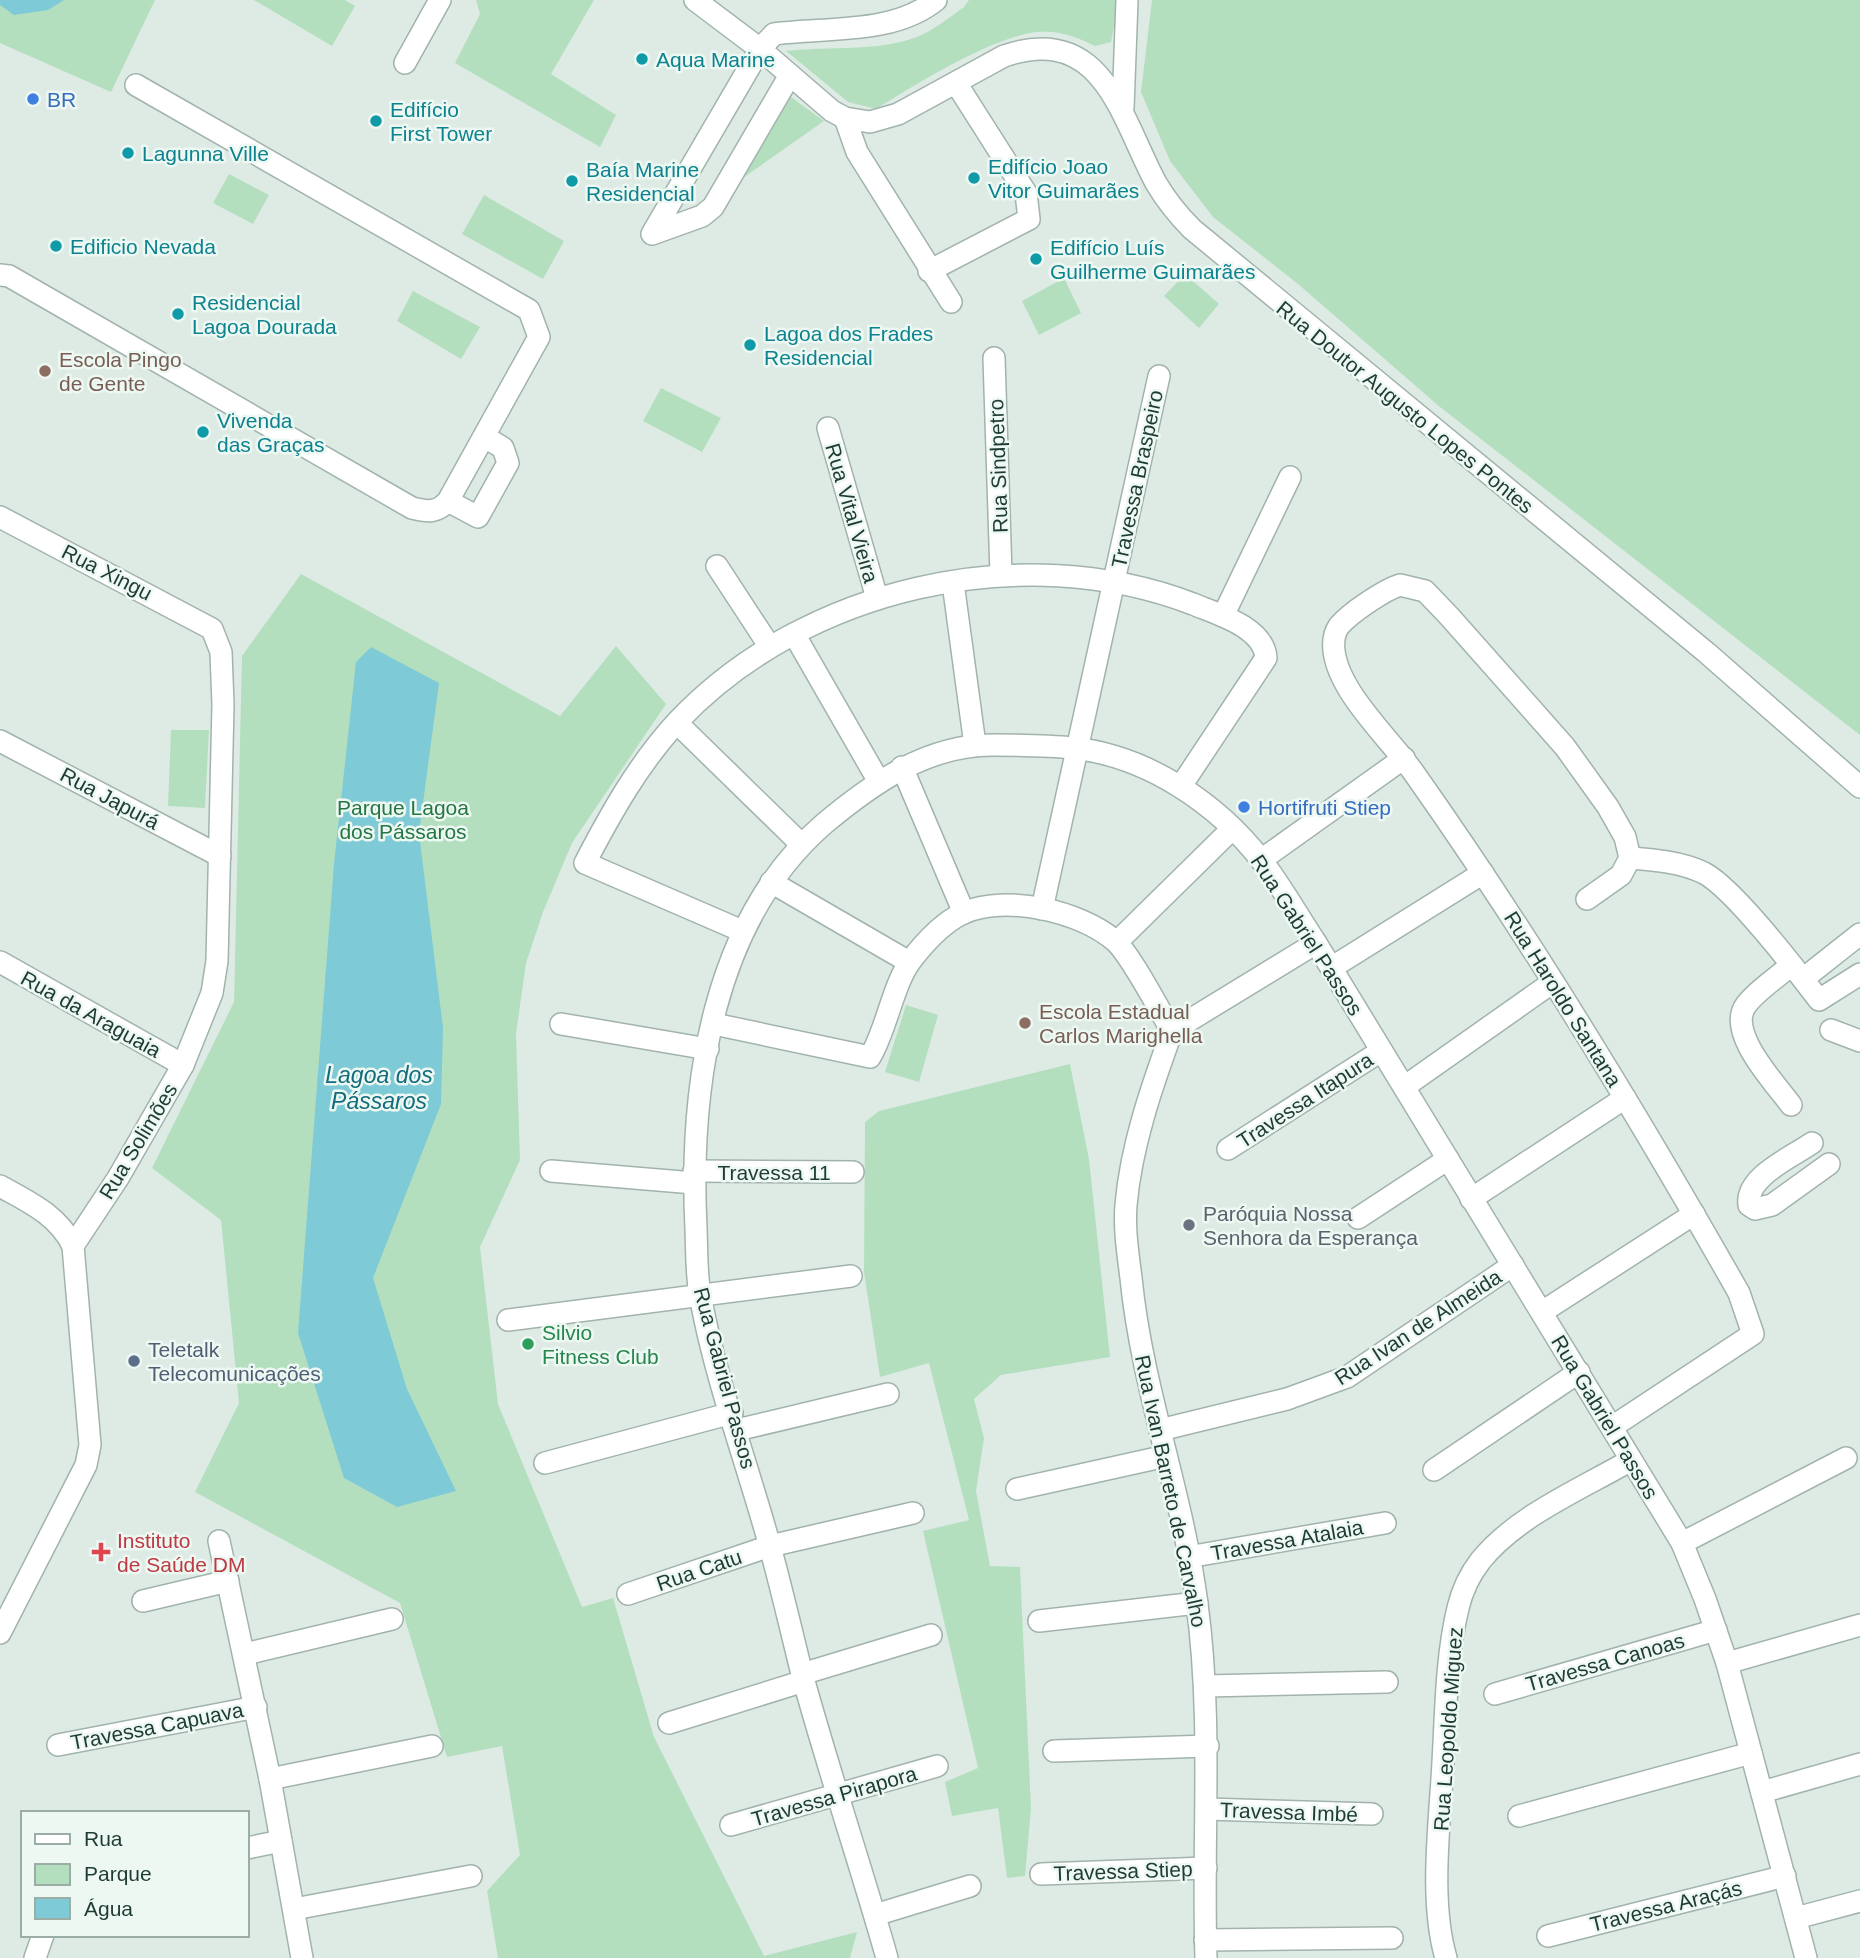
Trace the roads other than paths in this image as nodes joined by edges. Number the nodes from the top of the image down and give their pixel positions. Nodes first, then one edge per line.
1 (440, 0) edge
2 (695, 0) edge
3 (936, 0) edge
4 (1127, 0) edge
5 (760, 49) junction
6 (404, 63) dead end
7 (790, 75) junction
8 (136, 85) dead end
9 (960, 90) junction
10 (1123, 108) junction
11 (845, 118) junction
12 (929, 271) junction
13 (3, 272) edge
14 (951, 302) dead end
15 (994, 358) dead end
16 (1159, 376) dead end
17 (828, 428) dead end
18 (485, 437) junction
19 (1290, 477) dead end
20 (444, 505) junction
21 (0, 517) edge
22 (717, 566) dead end
23 (1001, 574) junction
24 (953, 583) junction
25 (1114, 583) junction
26 (877, 598) junction
27 (1223, 616) junction
28 (212, 629) joint
29 (794, 634) junction
30 (770, 647) junction
31 (677, 723) junction
32 (0, 741) edge
33 (975, 745) junction
34 (1077, 748) junction
35 (1404, 758) junction
36 (902, 767) junction
37 (878, 780) junction
38 (1181, 786) junction
39 (1860, 787) edge
40 (1232, 829) junction
41 (801, 844) junction
42 (220, 856) junction
43 (1630, 858) junction
44 (1261, 860) junction
45 (1483, 873) junction
46 (771, 882) junction
47 (1587, 899) dead end
48 (1042, 909) junction
49 (964, 913) junction
50 (742, 931) junction
51 (1860, 934) edge
52 (1117, 942) junction
53 (1316, 943) junction
54 (0, 962) edge
55 (909, 962) junction
56 (1331, 968) junction
57 (1797, 972) junction
58 (1860, 974) edge
59 (1553, 982) junction
60 (561, 1024) dead end
61 (714, 1024) junction
62 (1830, 1030) dead end
63 (1172, 1031) junction
64 (1860, 1041) edge
65 (708, 1049) junction
66 (1381, 1052) junction
67 (183, 1065) junction
68 (1404, 1087) junction
69 (1625, 1098) junction
70 (1791, 1105) dead end
71 (1812, 1143) dead end
72 (1228, 1149) dead end
73 (1448, 1159) junction
74 (1829, 1164) dead end
75 (551, 1171) dead end
76 (853, 1172) dead end
77 (694, 1177) junction
78 (0, 1186) edge
79 (1471, 1199) junction
80 (1694, 1214) junction
81 (1357, 1218) dead end
82 (73, 1246) junction
83 (1513, 1265) junction
84 (851, 1276) dead end
85 (700, 1298) junction
86 (1542, 1312) junction
87 (508, 1320) dead end
88 (1579, 1372) junction
89 (888, 1394) dead end
90 (735, 1422) junction
91 (1612, 1427) junction
92 (1160, 1430) junction
93 (1166, 1456) junction
94 (1846, 1458) dead end
95 (1631, 1460) junction
96 (545, 1463) dead end
97 (1434, 1470) dead end
98 (1017, 1489) dead end
99 (913, 1513) dead end
100 (1385, 1523) dead end
101 (219, 1541) dead end
102 (1682, 1544) junction
103 (770, 1546) junction
104 (1188, 1557) junction
105 (228, 1581) junction
106 (628, 1594) dead end
107 (144, 1601) dead end
108 (1197, 1602) junction
109 (392, 1619) dead end
110 (1039, 1621) dead end
111 (1860, 1625) edge
112 (1716, 1630) junction
113 (0, 1633) edge
114 (931, 1635) dead end
115 (245, 1654) junction
116 (1727, 1663) junction
117 (803, 1678) junction
118 (1387, 1682) dead end
119 (1206, 1686) junction
120 (1495, 1694) dead end
121 (256, 1707) junction
122 (669, 1723) dead end
123 (58, 1745) dead end
124 (432, 1746) dead end
125 (1208, 1746) junction
126 (1054, 1751) dead end
127 (1751, 1753) junction
128 (1860, 1764) edge
129 (937, 1766) dead end
130 (270, 1779) junction
131 (1762, 1792) junction
132 (839, 1794) junction
133 (1207, 1809) junction
134 (1372, 1814) dead end
135 (1518, 1816) dead end
136 (731, 1825) dead end
137 (281, 1841) junction
138 (248, 1848) edge
139 (1206, 1868) junction
140 (1041, 1874) dead end
141 (471, 1876) dead end
142 (1785, 1876) junction
143 (970, 1886) dead end
144 (1860, 1901) edge
145 (294, 1909) junction
146 (875, 1915) junction
147 (1796, 1917) junction
148 (1548, 1936) dead end
149 (42, 1937) edge
150 (1392, 1938) dead end
151 (1205, 1949) edge
152 (35, 1958) edge
153 (302, 1958) edge
154 (887, 1958) edge
155 (1446, 1958) edge
156 (1806, 1958) edge

1 - 6 street
2 - 5 street
3 - 5 street
4 - 10 street
5 - 7 street
5 - 7 street
7 - 11 street
8 - 18 street
9 - 10 street, Rua Doutor Augusto Lopes Pontes
9 - 11 street, Rua Doutor Augusto Lopes Pontes
9 - 12 street
10 - 39 street, Rua Doutor Augusto Lopes Pontes
11 - 12 street
12 - 14 street
13 - 20 street
15 - 23 street, Rua Sindpetro
16 - 25 street, Travessa Braspeiro
17 - 26 street, Rua Vital Vieira
18 - 20 street
18 - 20 street
19 - 27 street
21 - 28 street, Rua Xingu
22 - 30 street
23 - 24 street
23 - 25 street
24 - 26 street
24 - 33 street
25 - 27 street
25 - 34 street, Travessa Braspeiro
26 - 29 street
27 - 38 street
28 - 42 street, Rua Solimões
29 - 30 street
29 - 37 street
30 - 31 street
31 - 41 street
31 - 50 street
32 - 42 street, Rua Japurá
33 - 34 street, Rua Gabriel Passos
33 - 36 street, Rua Gabriel Passos
34 - 38 street, Rua Gabriel Passos
34 - 48 street, Travessa Braspeiro
35 - 43 street, Rua Haroldo Santana
35 - 44 street
35 - 45 street, Rua Haroldo Santana
36 - 37 street, Rua Gabriel Passos
36 - 49 street
37 - 41 street, Rua Gabriel Passos
38 - 40 street, Rua Gabriel Passos
40 - 44 street, Rua Gabriel Passos
40 - 52 street
41 - 46 street, Rua Gabriel Passos
42 - 67 street, Rua Solimões
43 - 47 street
43 - 57 street
44 - 53 street, Rua Gabriel Passos
45 - 56 street
45 - 59 street, Rua Haroldo Santana
46 - 50 street, Rua Gabriel Passos
46 - 55 street
48 - 49 street
48 - 52 street
49 - 55 street
50 - 61 street, Rua Gabriel Passos
51 - 57 street
52 - 63 street
53 - 56 street, Rua Gabriel Passos
53 - 63 street
54 - 67 street, Rua da Araguaia
55 - 61 street
56 - 66 street, Rua Gabriel Passos
57 - 58 street
57 - 70 street
59 - 68 street
59 - 69 street, Rua Haroldo Santana
60 - 65 street
61 - 65 street, Rua Gabriel Passos
62 - 64 street
63 - 92 street, Rua Ivan Barreto de Carvalho
65 - 77 street, Rua Gabriel Passos
66 - 68 street, Rua Gabriel Passos
66 - 72 street, Travessa Itapura
67 - 82 street, Rua Solimões
68 - 73 street, Rua Gabriel Passos
69 - 79 street
69 - 80 street, Rua Haroldo Santana
71 - 74 street
73 - 79 street, Rua Gabriel Passos
73 - 81 street
75 - 77 street, Travessa 11
76 - 77 street, Travessa 11
77 - 85 street, Rua Gabriel Passos
78 - 82 street
79 - 83 street, Rua Gabriel Passos
80 - 86 street
80 - 91 street, Rua Haroldo Santana
82 - 113 street
83 - 86 street, Rua Gabriel Passos
83 - 92 street, Rua Ivan de Almeida
84 - 85 street
85 - 87 street
85 - 90 street, Rua Gabriel Passos
86 - 88 street, Rua Gabriel Passos
88 - 91 street, Rua Gabriel Passos
88 - 97 street
89 - 90 street
90 - 96 street
90 - 103 street, Rua Gabriel Passos
91 - 95 street, Rua Gabriel Passos
92 - 93 street, Rua Ivan Barreto de Carvalho
93 - 98 street
93 - 104 street, Rua Ivan Barreto de Carvalho
94 - 102 street
95 - 102 street, Rua Gabriel Passos
95 - 155 street, Rua Leopoldo Miguez
99 - 103 street, Rua Catu
100 - 104 street, Travessa Atalaia
101 - 105 street
102 - 112 street, Rua Gabriel Passos
103 - 106 street, Rua Catu
103 - 117 street, Rua Gabriel Passos
104 - 108 street, Rua Ivan Barreto de Carvalho
105 - 107 street
105 - 115 street
108 - 110 street
108 - 119 street, Rua Ivan Barreto de Carvalho
109 - 115 street
111 - 116 street
112 - 116 street, Rua Gabriel Passos
112 - 120 street, Travessa Canoas
114 - 117 street
115 - 121 street
116 - 127 street, Rua Gabriel Passos
117 - 122 street
117 - 132 street, Rua Gabriel Passos
118 - 119 street
119 - 125 street, Rua Ivan Barreto de Carvalho
121 - 123 street, Travessa Capuava
121 - 130 street
124 - 130 street
125 - 126 street
125 - 133 street, Rua Ivan Barreto de Carvalho
127 - 131 street, Rua Gabriel Passos
127 - 135 street
128 - 131 street
129 - 132 street, Travessa Pirapora
130 - 137 street
131 - 142 street, Rua Gabriel Passos
132 - 136 street, Travessa Pirapora
132 - 146 street, Rua Gabriel Passos
133 - 134 street, Travessa Imbé
133 - 139 street, Rua Ivan Barreto de Carvalho
137 - 138 street
137 - 145 street
139 - 140 street, Travessa Stiep
139 - 151 street, Rua Ivan Barreto de Carvalho
141 - 145 street
142 - 147 street, Rua Gabriel Passos
142 - 148 street, Travessa Araçás
143 - 146 street
144 - 147 street
145 - 153 street
146 - 154 street, Rua Gabriel Passos
147 - 156 street, Rua Gabriel Passos
149 - 152 street
150 - 151 street

